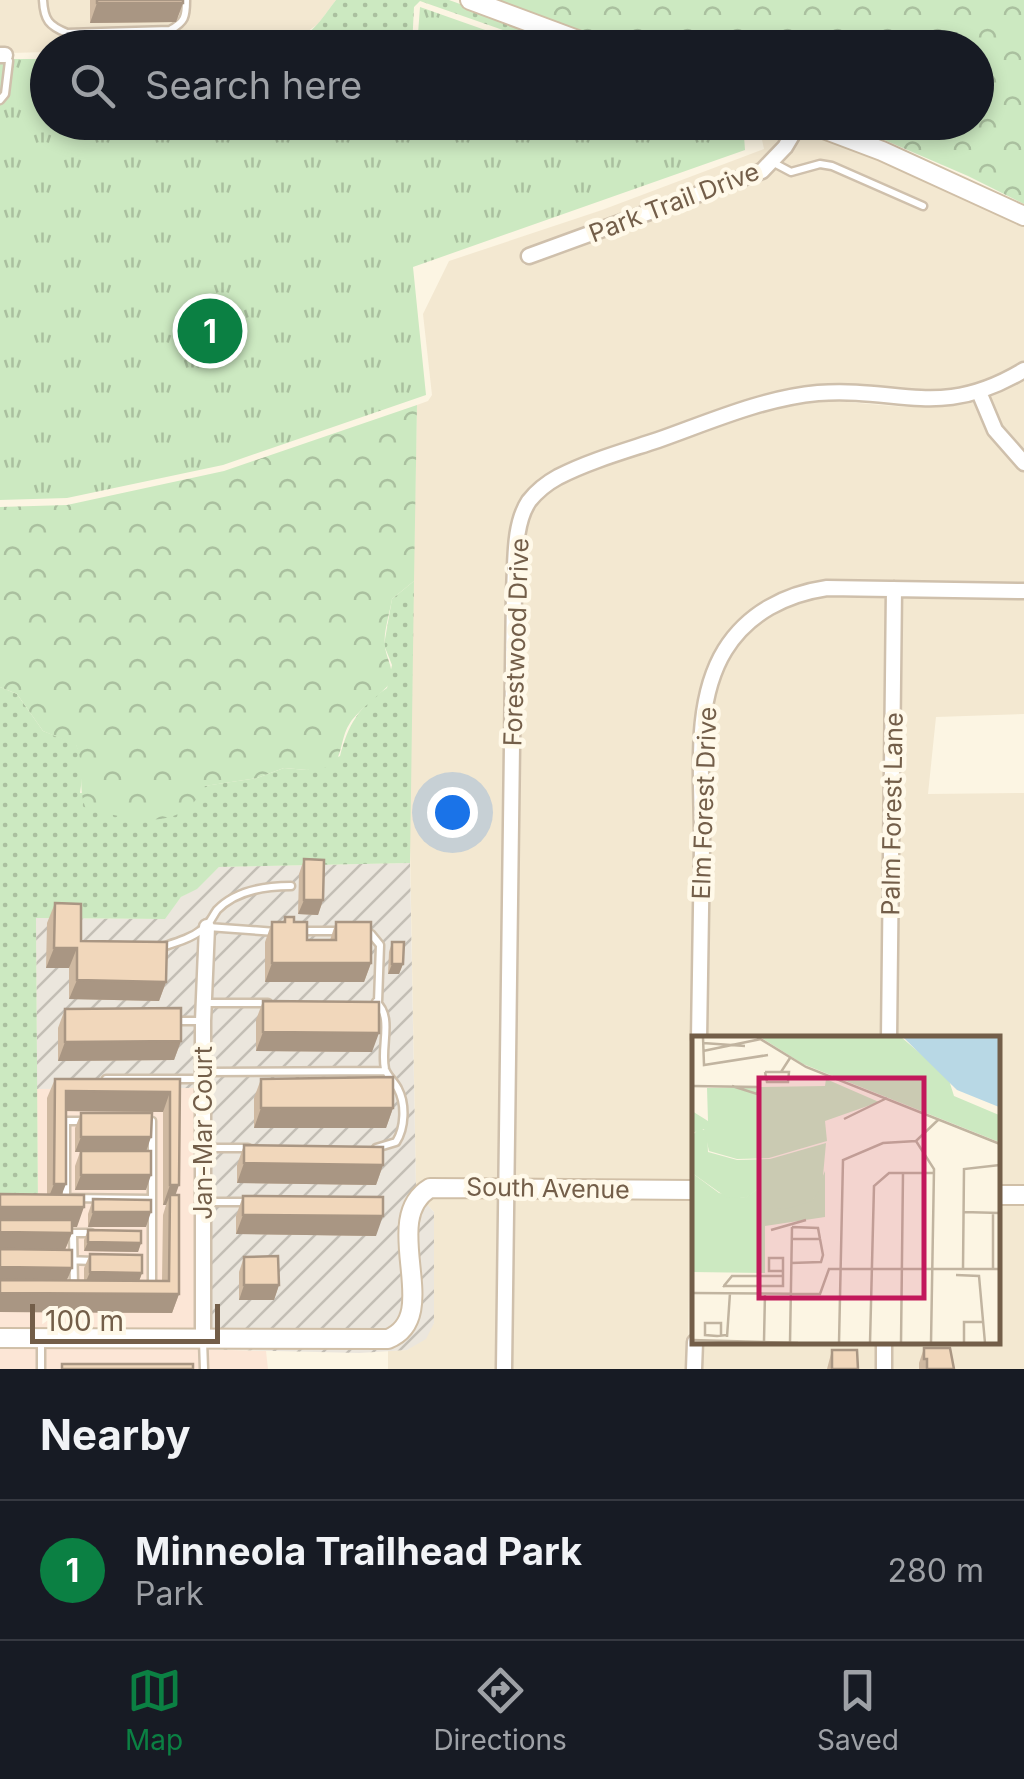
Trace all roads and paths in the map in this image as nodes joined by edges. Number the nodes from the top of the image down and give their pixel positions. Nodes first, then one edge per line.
1 (44, 0) edge
2 (186, 0) edge
3 (470, 0) edge
4 (58, 30) edge
5 (170, 30) edge
6 (551, 30) edge
7 (3, 55) edge
8 (0, 100) edge
9 (789, 140) edge
10 (852, 140) edge
11 (773, 162) junction
12 (923, 206) dead end
13 (1024, 216) edge
14 (529, 256) dead end
15 (1024, 370) edge
16 (979, 392) junction
17 (1024, 463) edge
18 (894, 590) junction
19 (1024, 591) edge
20 (292, 886) dead end
21 (207, 927) junction
22 (342, 931) edge
23 (360, 931) edge
24 (156, 948) edge
25 (359, 1002) edge
26 (378, 1002) junction
27 (204, 1003) junction
28 (282, 1003) edge
29 (171, 1021) edge
30 (204, 1021) junction
31 (699, 1036) edge
32 (889, 1036) edge
33 (385, 1071) junction
34 (203, 1076) junction
35 (104, 1079) edge
36 (100, 1121) edge
37 (135, 1121) edge
38 (203, 1148) junction
39 (258, 1148) edge
40 (366, 1148) edge
41 (506, 1189) junction
42 (692, 1190) edge
43 (152, 1199) junction
44 (203, 1202) junction
45 (258, 1202) edge
46 (152, 1232) junction
47 (54, 1233) edge
48 (72, 1233) junction
49 (92, 1233) edge
50 (132, 1233) edge
51 (55, 1260) edge
52 (73, 1260) junction
53 (112, 1261) edge
54 (132, 1261) edge
55 (152, 1261) junction
56 (74, 1294) edge
57 (152, 1294) edge
58 (0, 1338) edge
59 (41, 1338) junction
60 (203, 1339) junction
61 (695, 1344) edge
62 (41, 1369) edge
63 (204, 1369) edge
64 (504, 1369) edge
65 (694, 1369) edge

1 - 4 lane
2 - 5 lane
3 - 6 street
7 - 8 lane
9 - 11 street, Park Trail Drive
10 - 13 street
11 - 12 lane
11 - 14 street, Park Trail Drive
15 - 16 street, Forestwood Drive
16 - 17 street
16 - 41 street, Forestwood Drive
18 - 19 street, Elm Forest Drive
18 - 31 street, Elm Forest Drive
18 - 32 street, Palm Forest Lane
20 - 21 lane
21 - 22 lane
21 - 24 lane
21 - 27 street, Jan-Mar Court
23 - 26 lane
25 - 26 lane
26 - 33 lane
27 - 28 lane
27 - 30 street, Jan-Mar Court
29 - 30 lane
30 - 34 street, Jan-Mar Court
33 - 34 lane
33 - 40 lane
34 - 35 lane
34 - 38 street, Jan-Mar Court
36 - 43 lane
37 - 43 lane
38 - 39 lane
38 - 44 street, Jan-Mar Court
41 - 42 street, South Avenue
41 - 60 street, South Avenue
41 - 64 street, Forestwood Drive
43 - 46 lane
44 - 45 lane
44 - 60 street, Jan-Mar Court
46 - 50 lane
46 - 55 lane
47 - 48 lane
48 - 49 lane
48 - 52 lane
51 - 52 lane
52 - 53 lane
52 - 56 lane
54 - 55 lane
55 - 57 lane
58 - 59 street
59 - 60 street
59 - 62 lane
60 - 63 lane
61 - 65 street

